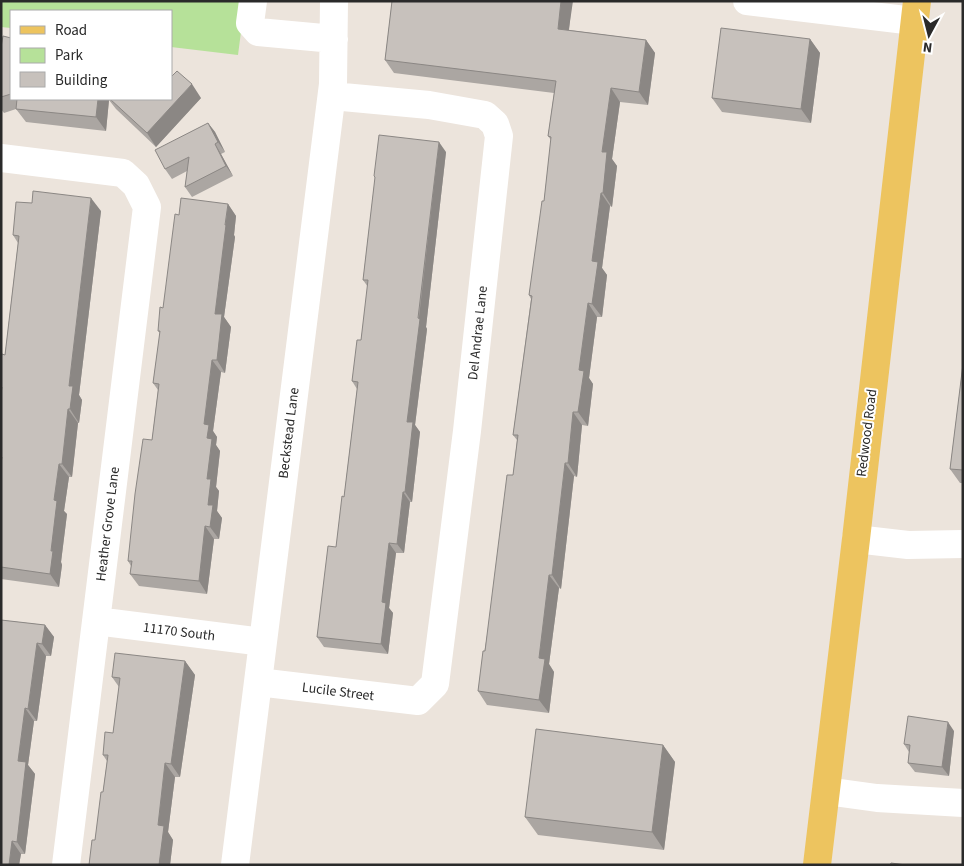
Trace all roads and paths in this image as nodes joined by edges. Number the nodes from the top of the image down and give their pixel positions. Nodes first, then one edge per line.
1 (252, 1) edge
2 (334, 1) edge
3 (747, 1) edge
4 (915, 11) edge
5 (334, 39) junction
6 (332, 96) junction
7 (1, 158) edge
8 (856, 539) junction
9 (963, 544) edge
10 (96, 621) junction
11 (263, 642) junction
12 (258, 682) junction
13 (418, 702) joint
14 (826, 791) junction
15 (963, 803) edge
16 (66, 865) edge
17 (235, 865) edge
18 (817, 865) edge

1 - 5 street
2 - 5 street, Beckstead Lane
3 - 4 street
4 - 8 main road, Redwood Road
5 - 6 street, Beckstead Lane
6 - 11 street, Beckstead Lane
6 - 13 street, Del Andrae Lane
7 - 10 street, Heather Grove Lane
8 - 9 street
8 - 14 main road, Redwood Road
10 - 11 street, 11170 South
10 - 16 street, Heather Grove Lane
11 - 12 street, Beckstead Lane
12 - 13 street, Lucile Street
12 - 17 street, Beckstead Lane
14 - 15 street
14 - 18 main road, Redwood Road

